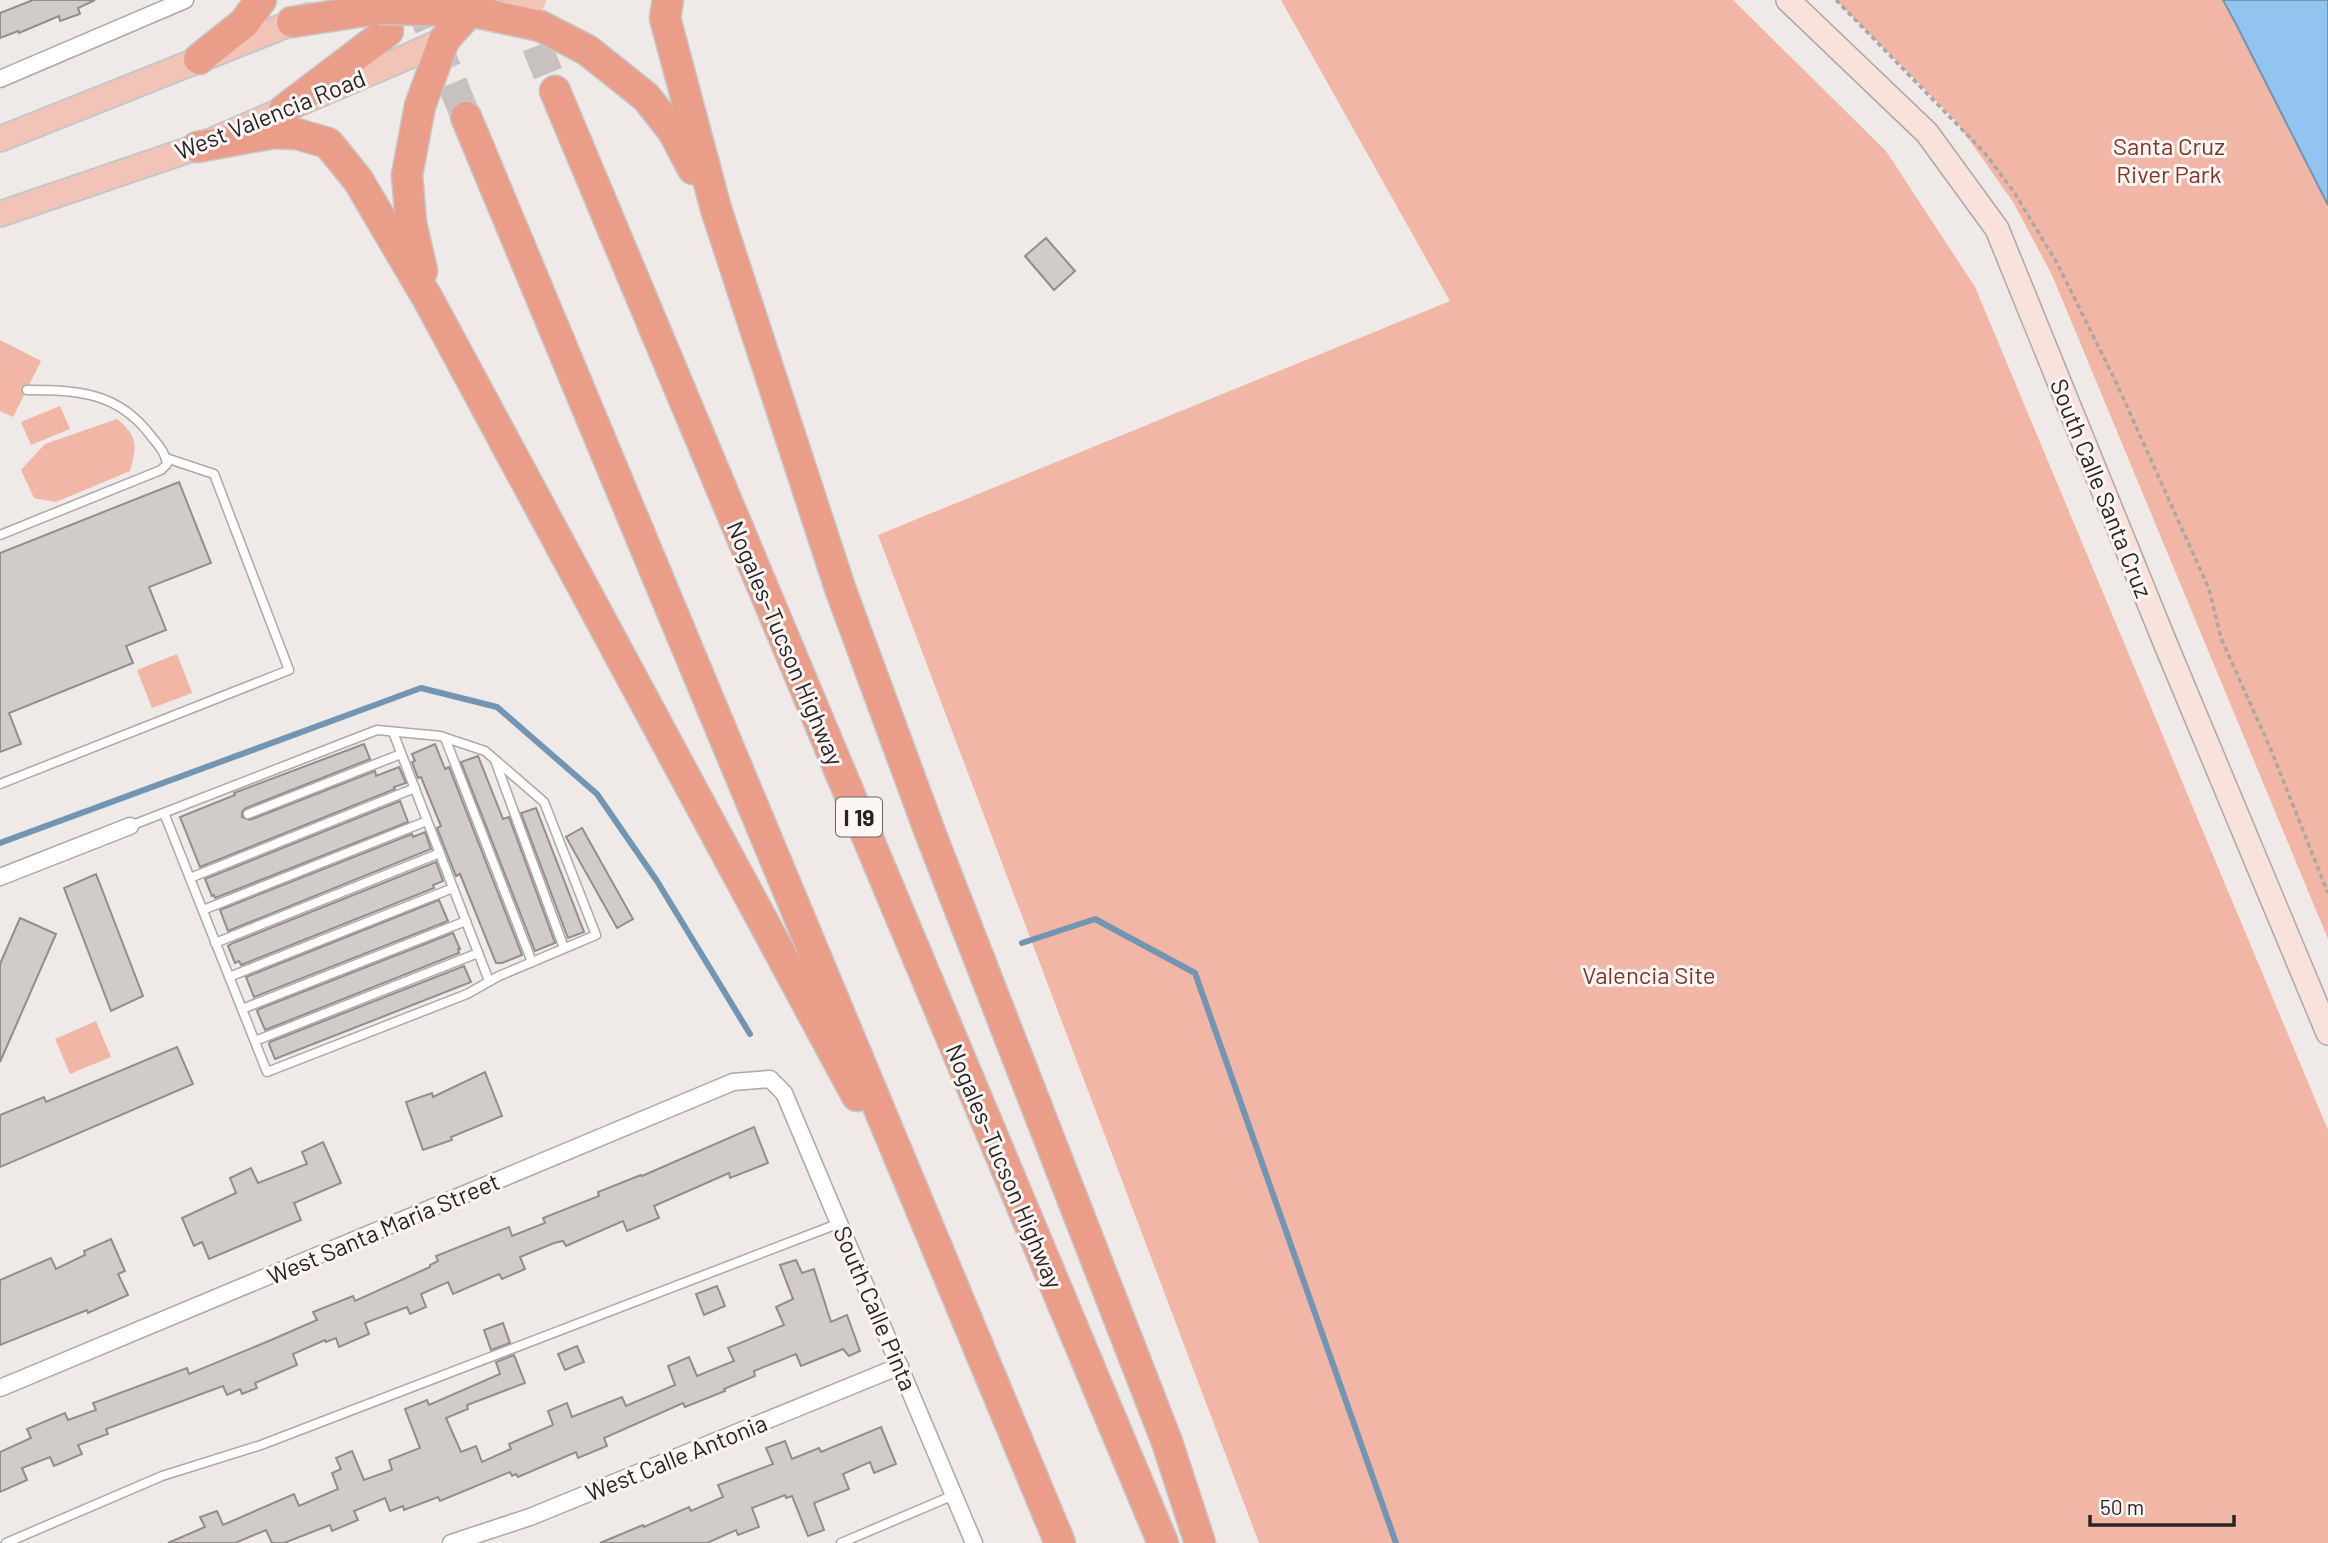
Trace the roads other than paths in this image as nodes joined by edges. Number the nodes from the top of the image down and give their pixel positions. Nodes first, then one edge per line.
1 (186, 0) edge
2 (261, 0) edge
3 (345, 0) edge
4 (534, 0) edge
5 (668, 0) edge
6 (1788, 0) edge
7 (426, 5) edge
8 (483, 9) edge
9 (383, 20) junction
10 (292, 22) junction
11 (444, 40) junction
12 (199, 59) junction
13 (0, 79) edge
14 (555, 91) tunnel mouth
15 (284, 110) junction
16 (466, 117) tunnel mouth
17 (0, 139) edge
18 (197, 147) junction
19 (716, 209) junction
20 (0, 214) edge
21 (428, 299) junction
22 (27, 390) dead end
23 (166, 458) junction
24 (0, 535) edge
25 (393, 732) junction
26 (445, 738) junction
27 (401, 754) junction
28 (495, 760) junction
29 (0, 784) edge
30 (415, 788) junction
31 (164, 813) junction
32 (248, 814) dead end
33 (427, 821) junction
34 (130, 826) joint
35 (440, 853) junction
36 (0, 877) edge
37 (190, 878) junction
38 (453, 888) junction
39 (203, 910) junction
40 (466, 921) junction
41 (215, 943) junction
42 (564, 948) junction
43 (478, 953) junction
44 (531, 962) junction
45 (229, 977) junction
46 (489, 981) junction
47 (242, 1009) junction
48 (2328, 1033) edge
49 (255, 1041) junction
50 (770, 1079) joint
51 (840, 1223) junction
52 (939, 1248) junction
53 (900, 1366) junction
54 (0, 1388) edge
55 (954, 1495) junction
56 (6, 1543) edge
57 (451, 1543) edge
58 (841, 1543) edge
59 (974, 1543) edge
60 (1060, 1543) edge
61 (1163, 1543) edge
62 (1200, 1543) edge

1 - 13 street
2 - 12 highway
3 - 10 main road
4 - 8 main road, bridge
5 - 19 highway
6 - 48 street, South Calle Santa Cruz
7 - 8 highway, bridge
7 - 9 highway, bridge
8 - 11 highway, bridge
8 - 19 highway, bridge
9 - 10 highway
9 - 15 highway
10 - 12 main road
11 - 15 main road, West Valencia Road, bridge
11 - 21 highway, bridge
12 - 17 main road
14 - 61 highway, Nogales–Tucson Highway / I 19
15 - 18 main road, West Valencia Road
16 - 52 highway
18 - 20 main road, West Valencia Road
18 - 21 highway
19 - 62 highway
21 - 52 highway
22 - 23 lane
23 - 24 lane
23 - 29 lane
25 - 26 lane
25 - 27 lane
25 - 31 lane
26 - 28 lane
26 - 44 lane
27 - 30 lane
27 - 32 lane
28 - 42 lane
28 - 42 lane
30 - 33 lane
30 - 37 lane
31 - 34 lane
31 - 37 lane
33 - 35 lane
33 - 39 lane
34 - 36 street
35 - 38 lane
35 - 41 lane
37 - 39 lane
38 - 40 lane
38 - 45 lane
39 - 41 lane
40 - 43 lane
40 - 47 lane
41 - 45 lane
42 - 44 lane
43 - 46 lane
43 - 49 lane
44 - 46 lane
45 - 47 lane
46 - 49 lane
47 - 49 lane
50 - 51 street, South Calle Pinta
50 - 54 street, West Santa Maria Street
51 - 53 street, South Calle Pinta
51 - 56 lane
52 - 60 highway
53 - 55 street, South Calle Pinta
53 - 57 street, West Calle Antonia
55 - 58 lane
55 - 59 street, South Calle Pinta

